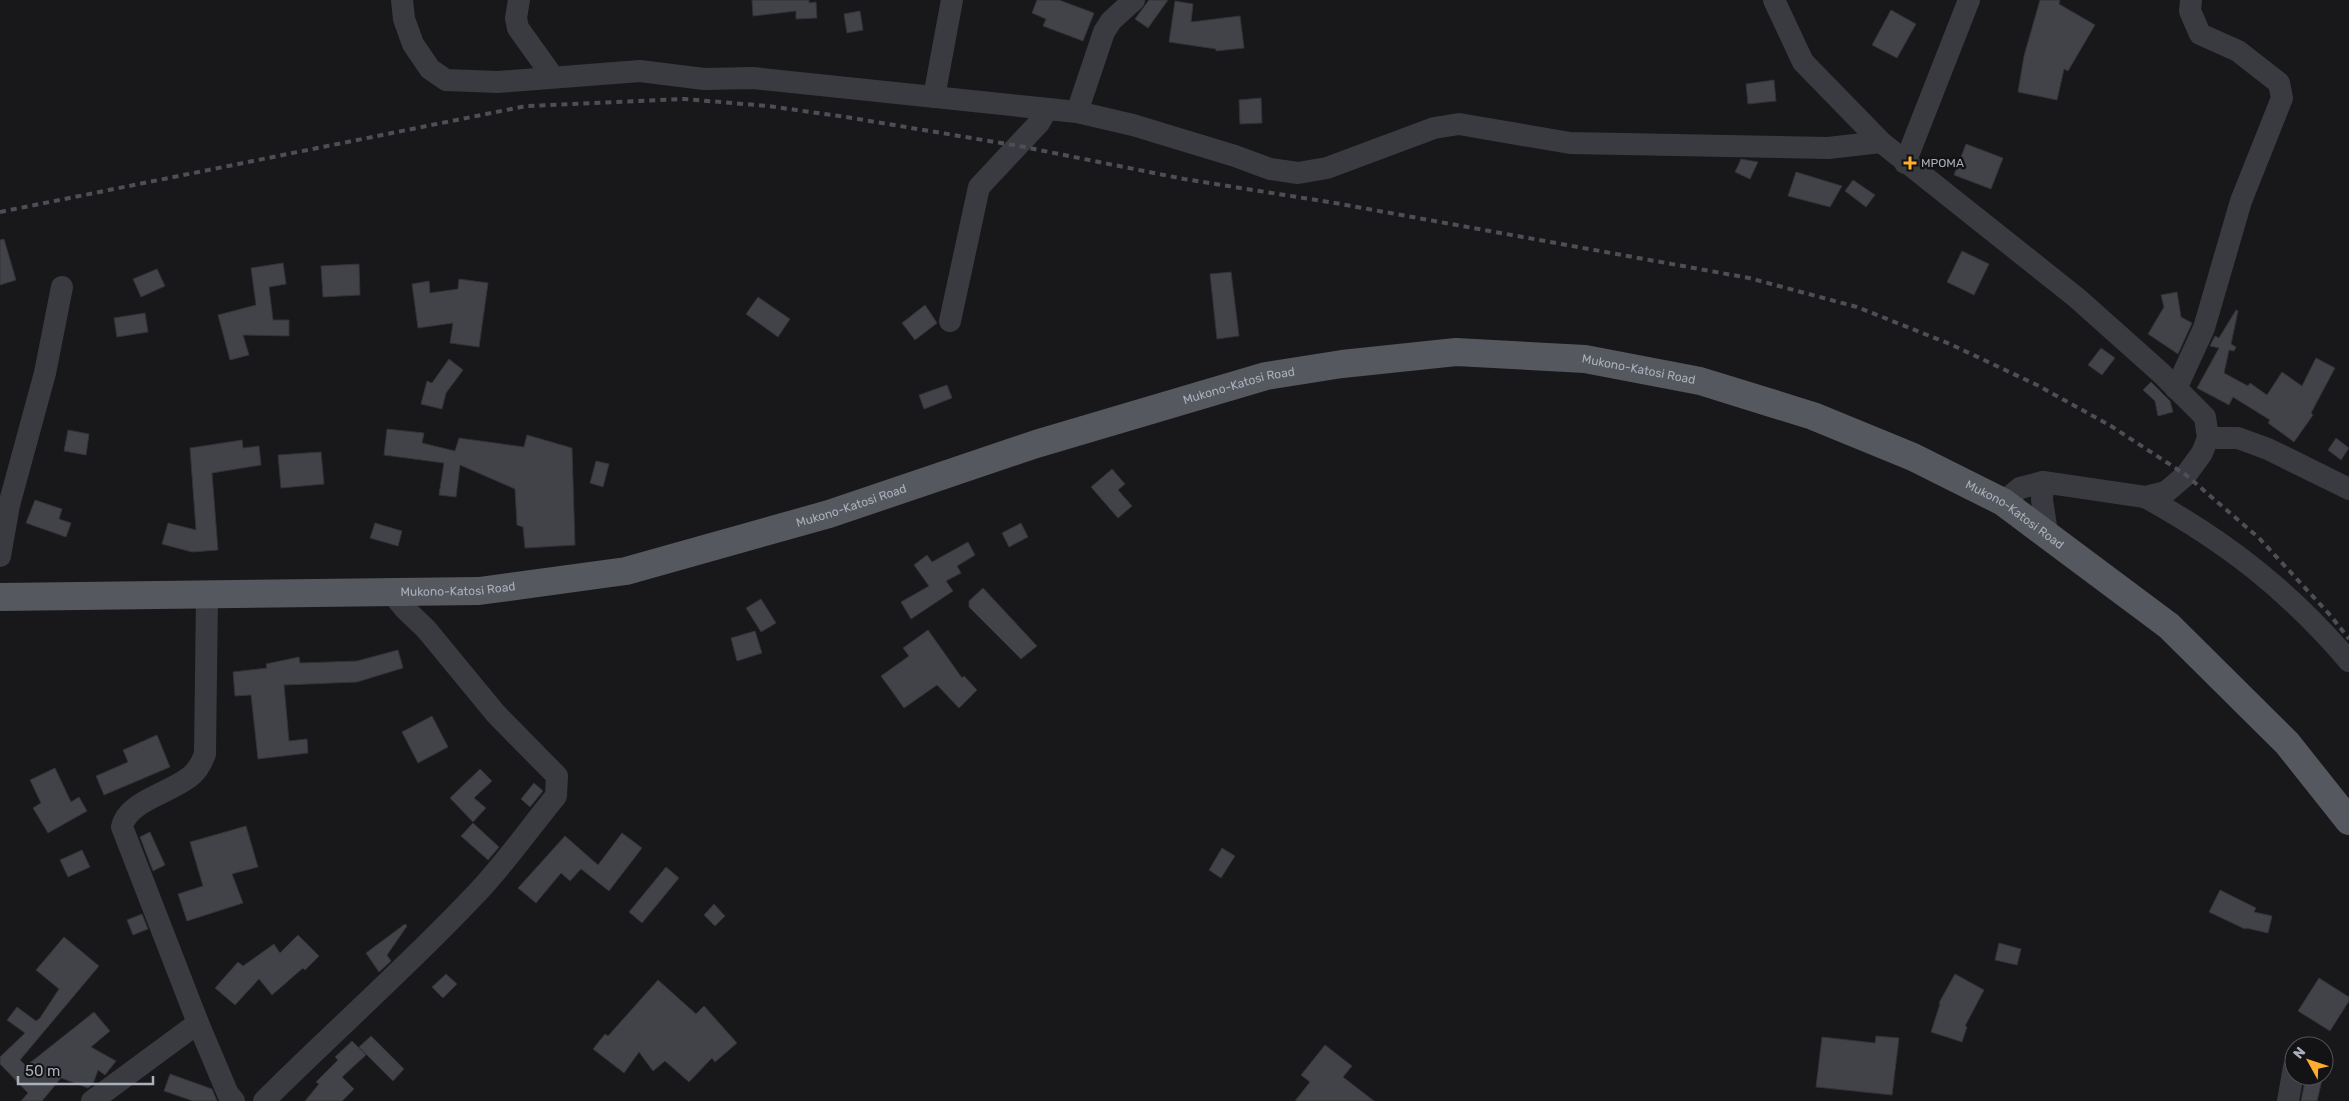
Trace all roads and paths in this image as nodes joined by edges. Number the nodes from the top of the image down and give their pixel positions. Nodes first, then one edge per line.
1 (402, 0) edge
2 (519, 0) edge
3 (952, 0) edge
4 (1134, 0) edge
5 (1774, 0) edge
6 (1968, 0) edge
7 (2192, 0) edge
8 (553, 77) junction
9 (934, 97) junction
10 (1047, 109) junction
11 (1077, 112) junction
12 (1881, 142) junction
13 (1905, 163) junction
14 (62, 287) dead end
15 (950, 321) dead end
16 (2176, 389) junction
17 (2208, 438) junction
18 (2043, 482) junction
19 (2349, 489) edge
20 (2145, 497) junction
21 (2003, 502) junction
22 (2047, 533) junction
23 (0, 556) edge
24 (392, 593) junction
25 (206, 595) junction
26 (0, 597) edge
27 (2349, 661) edge
28 (2349, 821) edge
29 (198, 1024) junction
30 (2291, 1086) edge
31 (92, 1101) edge
32 (234, 1101) edge
33 (264, 1101) edge
34 (2288, 1101) edge

1 - 8 street
2 - 8 street
3 - 9 street
4 - 11 street
5 - 12 street
6 - 13 street
7 - 16 street
8 - 9 street
9 - 10 street
10 - 11 street
10 - 15 street
11 - 12 street
12 - 13 street
13 - 16 street
14 - 23 street
16 - 17 street
17 - 19 street
17 - 20 street
18 - 20 street
18 - 21 street
18 - 22 street
20 - 27 street
21 - 22 main road, Mukono-Katosi Road
21 - 24 main road, Mukono-Katosi Road
22 - 28 main road, Mukono-Katosi Road
24 - 25 main road, Mukono-Katosi Road
24 - 33 street
25 - 26 main road, Mukono-Katosi Road
25 - 29 street
29 - 31 street
29 - 32 street
30 - 34 street

